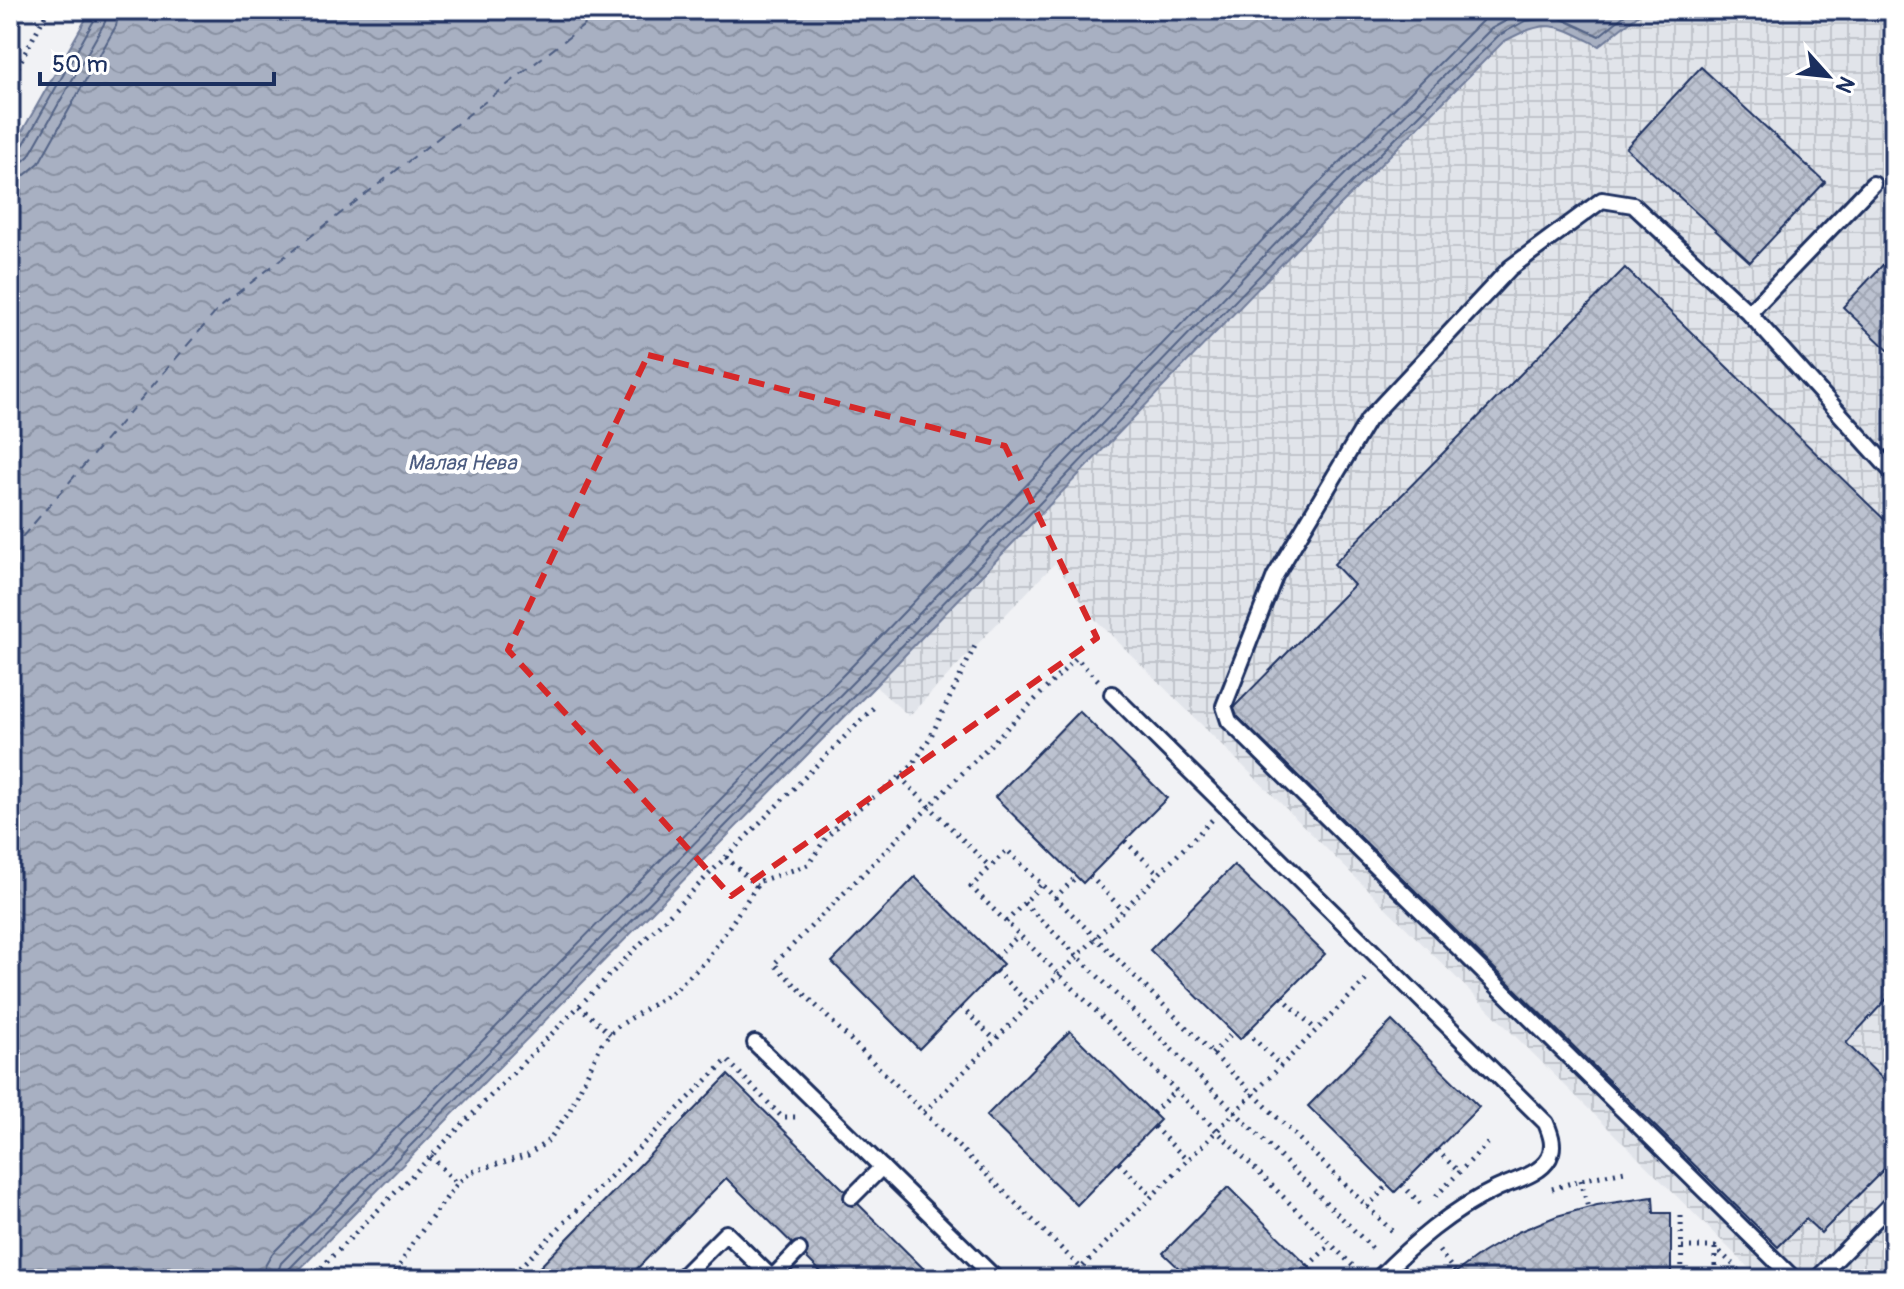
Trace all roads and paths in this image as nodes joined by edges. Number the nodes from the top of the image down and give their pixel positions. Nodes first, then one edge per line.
1 (48, 10) edge
2 (10, 81) edge
3 (1873, 184) dead end
4 (1749, 313) junction
5 (1894, 474) edge
6 (976, 644) dead end
7 (1112, 694) joint
8 (873, 708) dead end
9 (900, 777) junction
10 (1226, 806) junction
11 (929, 807) junction
12 (1125, 841) dead end
13 (726, 857) junction
14 (990, 867) junction
15 (1159, 874) junction
16 (1090, 876) dead end
17 (1076, 877) dead end
18 (1042, 885) junction
19 (756, 886) junction
20 (1055, 898) junction
21 (1024, 903) junction
22 (1124, 910) junction
23 (1006, 922) junction
24 (1019, 935) junction
25 (1096, 938) junction
26 (996, 957) dead end
27 (1078, 957) junction
28 (1383, 962) junction
29 (996, 971) dead end
30 (1059, 975) junction
31 (1282, 997) dead end
32 (1030, 1004) junction
33 (579, 1006) junction
34 (961, 1007) dead end
35 (1316, 1030) junction
36 (1233, 1032) dead end
37 (1247, 1032) dead end
38 (610, 1034) junction
39 (995, 1040) junction
40 (755, 1043) dead end
41 (1212, 1054) junction
42 (1281, 1066) junction
43 (1176, 1090) junction
44 (1253, 1094) junction
45 (924, 1112) junction
46 (1235, 1112) junction
47 (1153, 1113) dead end
48 (803, 1117) dead end
49 (1154, 1127) dead end
50 (1217, 1130) junction
51 (1437, 1150) dead end
52 (431, 1156) junction
53 (1187, 1160) junction
54 (1119, 1163) dead end
55 (882, 1167) junction
56 (1625, 1171) dead end
57 (1459, 1172) dead end
58 (1581, 1180) junction
59 (457, 1184) junction
60 (1388, 1185) dead end
61 (1402, 1185) dead end
62 (1543, 1192) dead end
63 (1152, 1196) junction
64 (852, 1197) dead end
65 (1894, 1201) edge
66 (1367, 1207) junction
67 (1424, 1207) dead end
68 (1588, 1208) dead end
69 (1681, 1216) dead end
70 (1449, 1243) dead end
71 (1331, 1244) junction
72 (1682, 1247) junction
73 (1715, 1247) junction
74 (1409, 1248) junction
75 (799, 1250) dead end
76 (1438, 1251) junction
77 (1378, 1254) dead end
78 (1427, 1260) dead end
79 (1308, 1266) dead end
80 (1455, 1272) dead end
81 (310, 1279) edge
82 (392, 1279) edge
83 (508, 1279) edge
84 (680, 1279) edge
85 (773, 1279) edge
86 (996, 1279) edge
87 (1367, 1279) edge
88 (1378, 1279) edge
89 (1682, 1279) edge
90 (1715, 1279) edge
91 (1748, 1279) edge
92 (1794, 1279) edge
93 (1817, 1279) edge

1 - 2 path
3 - 4 lane
4 - 5 lane
4 - 92 lane
6 - 9 path
7 - 10 lane
7 - 11 path
8 - 13 path
9 - 11 path
9 - 19 path
10 - 15 path
10 - 28 lane
11 - 14 path
11 - 45 path
12 - 15 path
13 - 19 path
13 - 33 path
14 - 18 path
14 - 23 path
15 - 22 path
16 - 22 path
17 - 20 path
18 - 20 path
18 - 21 path
19 - 38 path
20 - 25 path
21 - 23 path
21 - 27 path
22 - 25 path
23 - 24 path
24 - 26 path
24 - 30 path
25 - 27 path
25 - 41 path
27 - 30 path
27 - 46 path
28 - 35 path
28 - 74 lane
29 - 32 path
30 - 32 path
30 - 43 path
31 - 35 path
32 - 39 path
33 - 38 path
33 - 52 path
34 - 39 path
35 - 42 path
36 - 41 path
37 - 42 path
38 - 59 path
39 - 45 path
40 - 55 lane
41 - 44 path
42 - 44 path
43 - 47 path
43 - 50 path
44 - 46 path
44 - 66 path
45 - 63 path
46 - 50 path
46 - 77 path
48 - 83 path
49 - 53 path
50 - 53 path
50 - 71 path
51 - 57 path
52 - 59 path
52 - 81 path
53 - 63 path
54 - 63 path
55 - 64 lane
55 - 86 lane
56 - 58 path
58 - 62 path
58 - 68 path
59 - 82 path
60 - 66 path
61 - 67 path
65 - 93 lane
66 - 74 path
69 - 72 path
70 - 76 path
71 - 79 path
71 - 87 path
72 - 73 path
72 - 89 path
73 - 90 path
73 - 91 path
74 - 88 lane
75 - 85 lane
76 - 78 path
76 - 80 path
84 - 85 lane

